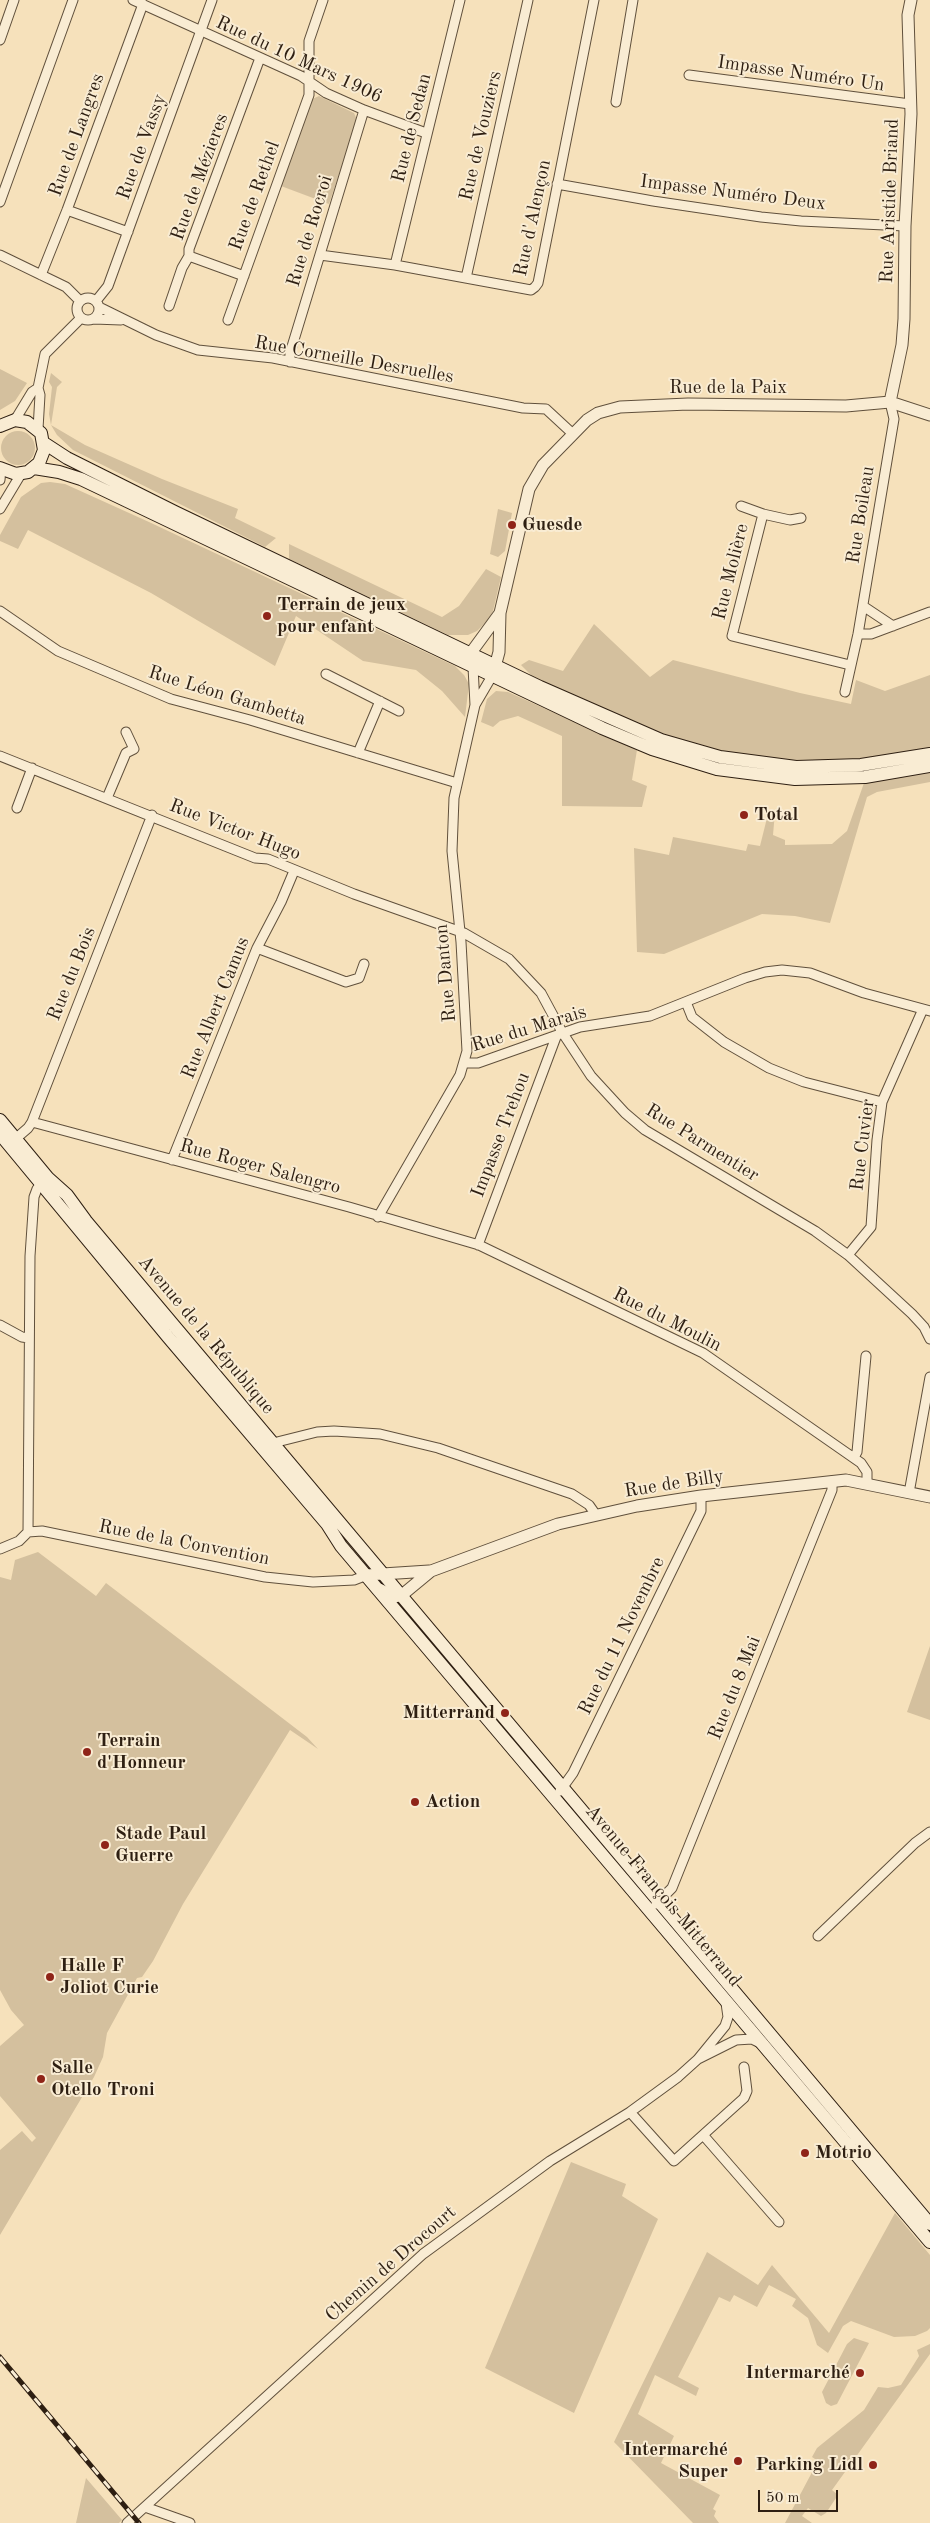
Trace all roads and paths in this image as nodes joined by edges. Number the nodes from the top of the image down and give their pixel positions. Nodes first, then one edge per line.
1 (14, 0) edge
2 (73, 0) edge
3 (132, 0) edge
4 (212, 0) edge
5 (323, 0) edge
6 (460, 0) edge
7 (528, 0) edge
8 (594, 0) edge
9 (633, 0) edge
10 (912, 0) edge
11 (143, 4) junction
12 (202, 31) junction
13 (0, 40) edge
14 (260, 58) junction
15 (688, 75) dead end
16 (311, 83) junction
17 (616, 102) dead end
18 (910, 104) junction
19 (364, 110) junction
20 (426, 133) junction
21 (557, 184) junction
22 (0, 202) edge
23 (67, 210) junction
24 (905, 226) junction
25 (128, 232) junction
26 (0, 255) edge
27 (320, 255) junction
28 (189, 256) junction
29 (395, 265) junction
30 (40, 275) junction
31 (244, 276) junction
32 (466, 278) junction
33 (80, 301) junction
34 (97, 304) junction
35 (169, 306) dead end
36 (81, 318) junction
37 (94, 318) junction
38 (124, 320) junction
39 (228, 320) dead end
40 (290, 362) junction
41 (38, 388) junction
42 (890, 402) junction
43 (930, 415) edge
44 (15, 420) junction
45 (0, 426) edge
46 (38, 429) junction
47 (573, 434) junction
48 (44, 443) junction
49 (34, 468) junction
50 (0, 472) edge
51 (22, 474) junction
52 (741, 506) dead end
53 (0, 508) edge
54 (763, 514) junction
55 (802, 518) dead end
56 (863, 606) junction
57 (0, 612) edge
58 (930, 612) edge
59 (500, 613) junction
60 (893, 626) junction
61 (858, 634) junction
62 (470, 654) junction
63 (850, 665) junction
64 (474, 667) junction
65 (494, 671) junction
66 (326, 674) dead end
67 (845, 692) dead end
68 (380, 701) junction
69 (475, 705) junction
70 (398, 711) dead end
71 (126, 732) dead end
72 (358, 753) junction
73 (930, 754) edge
74 (0, 756) edge
75 (930, 766) edge
76 (32, 768) junction
77 (457, 783) junction
78 (106, 798) junction
79 (16, 808) dead end
80 (152, 815) junction
81 (294, 871) junction
82 (460, 932) junction
83 (257, 948) junction
84 (364, 964) dead end
85 (686, 1002) junction
86 (927, 1010) edge
87 (559, 1034) junction
88 (465, 1063) junction
89 (882, 1102) junction
90 (0, 1120) edge
91 (32, 1122) junction
92 (0, 1134) edge
93 (12, 1142) junction
94 (172, 1160) junction
95 (45, 1181) junction
96 (378, 1217) junction
97 (478, 1245) junction
98 (848, 1254) junction
99 (0, 1326) edge
100 (29, 1338) junction
101 (930, 1339) edge
102 (866, 1356) dead end
103 (930, 1377) edge
104 (273, 1443) junction
105 (854, 1457) junction
106 (832, 1481) junction
107 (868, 1484) junction
108 (909, 1492) junction
109 (701, 1496) junction
110 (930, 1497) edge
111 (596, 1515) junction
112 (28, 1532) junction
113 (0, 1549) edge
114 (431, 1571) junction
115 (383, 1574) junction
116 (367, 1575) junction
117 (380, 1589) junction
118 (402, 1594) junction
119 (558, 1792) junction
120 (930, 1832) edge
121 (654, 1906) junction
122 (818, 1936) dead end
123 (726, 2000) junction
124 (743, 2021) junction
125 (724, 2026) junction
126 (767, 2031) junction
127 (736, 2040) junction
128 (762, 2044) junction
129 (698, 2059) junction
130 (744, 2067) dead end
131 (630, 2112) junction
132 (704, 2136) junction
133 (779, 2222) dead end
134 (930, 2224) edge
135 (930, 2242) edge
136 (144, 2506) junction
137 (126, 2523) edge
138 (190, 2523) edge

1 - 13 street
2 - 22 street
3 - 11 street, Rue du 10 Mars 1906
4 - 12 street, Rue de Vassy
5 - 16 street
6 - 20 street, Rue de Sedan
7 - 32 street, Rue de Vouziers
8 - 21 street, Rue d'Alençon
9 - 17 street
10 - 18 street, Rue Aristide Briand
11 - 12 street, Rue du 10 Mars 1906
11 - 23 street, Rue de Langres
12 - 14 street, Rue du 10 Mars 1906
12 - 25 street, Rue de Vassy
14 - 16 street, Rue du 10 Mars 1906
14 - 28 street, Rue de Mézieres
15 - 18 street, Impasse Numéro Un
16 - 19 street, Rue du 10 Mars 1906
16 - 31 street, Rue de Rethel
18 - 24 street, Rue Aristide Briand
19 - 20 street, Rue du 10 Mars 1906
19 - 27 street, Rue de Rocroi
20 - 29 street, Rue de Sedan
21 - 24 street, Impasse Numéro Deux
21 - 32 street, Rue d'Alençon
23 - 25 street
23 - 30 street, Rue de Langres
24 - 42 street, Rue Aristide Briand
25 - 34 street, Rue de Vassy
26 - 30 street
27 - 29 street, Rue d'Alençon
27 - 40 street, Rue de Rocroi
28 - 31 street
28 - 35 street, Rue de Mézieres
29 - 32 street, Rue d'Alençon
30 - 33 street
31 - 39 street, Rue de Rethel
33 - 34 street
33 - 36 street
34 - 37 street
34 - 38 street, Rue Corneille Desruelles
36 - 37 street
36 - 41 street
37 - 38 street, Rue Corneille Desruelles
38 - 40 street, Rue Corneille Desruelles
40 - 47 street, Rue Corneille Desruelles
41 - 44 street
41 - 46 street
42 - 43 street
42 - 47 street, Rue de la Paix
42 - 56 street, Rue Boileau
44 - 45 main road
44 - 46 main road
46 - 48 main road
47 - 59 street, Rue de la Paix
48 - 49 main road
48 - 62 main road
49 - 51 main road
49 - 64 main road
50 - 51 main road
51 - 53 street
52 - 54 street, Rue Molière
54 - 55 street, Rue Molière
54 - 63 street, Rue Molière
56 - 60 street
56 - 61 street, Rue Boileau
57 - 72 street, Rue Léon Gambetta
58 - 60 street
59 - 62 street
59 - 65 street
60 - 61 street
61 - 63 street
62 - 64 street
62 - 65 main road
63 - 67 street
64 - 65 main road
64 - 69 street, Rue Danton
65 - 69 street, Rue Danton
65 - 73 main road
65 - 75 main road
66 - 68 street
68 - 70 street
68 - 72 street
69 - 77 street, Rue Danton
71 - 78 street
72 - 77 street, Rue Léon Gambetta
74 - 76 street, Rue Victor Hugo
76 - 78 street, Rue Victor Hugo
76 - 79 street
77 - 82 street, Rue Danton
78 - 80 street, Rue Victor Hugo
80 - 81 street, Rue Victor Hugo
80 - 91 street, Rue du Bois
81 - 82 street, Rue Victor Hugo
81 - 83 street, Rue Albert Camus
82 - 87 street, Rue Parmentier
82 - 88 street, Rue Danton
83 - 84 street
83 - 94 street, Rue Albert Camus
85 - 86 street, Rue du Marais
85 - 87 street, Rue du Marais
85 - 89 street
86 - 89 street, Rue Cuvier
87 - 88 street, Rue du Marais
87 - 97 street, Impasse Trehou
87 - 98 street, Rue Parmentier
88 - 96 street, Rue Danton
89 - 98 street, Rue Cuvier
90 - 93 main road, Avenue de la République
91 - 93 street, Rue du Bois
91 - 94 street, Rue Roger Salengro
92 - 93 main road, Avenue de la République
93 - 95 main road, Avenue de la République
94 - 96 street, Rue Roger Salengro
95 - 100 street
95 - 104 main road, Avenue de la République
95 - 116 main road, Avenue de la République
96 - 97 street, Rue Roger Salengro
97 - 105 street, Rue du Moulin
98 - 101 street, Rue Parmentier
99 - 100 street
100 - 112 street
102 - 105 street
103 - 108 street
104 - 111 street
104 - 115 main road, Avenue de la République
105 - 107 street, Rue du Moulin
106 - 107 street, Rue de Billy
106 - 109 street, Rue de Billy
106 - 121 street, Rue du 8 Mai
107 - 108 street, Rue de Billy
108 - 110 street, Rue de Billy
109 - 111 street, Rue de Billy
109 - 119 street, Rue du 11 Novembre
111 - 114 street, Rue de Billy
112 - 113 street
112 - 116 street, Rue de la Convention
114 - 115 street, Rue de Billy
114 - 118 street, Rue de Billy
115 - 116 street, Rue de Billy
115 - 118 main road, Avenue François Mitterrand
116 - 117 main road, Avenue François Mitterrand
117 - 118 street
117 - 119 main road, Avenue François Mitterrand
118 - 119 main road, Avenue François Mitterrand
119 - 121 main road, Avenue François Mitterrand
120 - 122 street
121 - 123 main road, Avenue François Mitterrand
121 - 126 main road, Avenue François Mitterrand
123 - 124 main road, Avenue François Mitterrand
123 - 125 street
124 - 125 street
124 - 126 street
124 - 127 street
124 - 128 main road, Avenue François Mitterrand
125 - 129 street, Chemin de Drocourt
126 - 134 main road, Avenue François Mitterrand
127 - 128 street
127 - 129 street, Chemin de Drocourt
128 - 135 main road, Avenue François Mitterrand
129 - 131 street, Chemin de Drocourt
130 - 132 street
131 - 132 street
131 - 136 street, Chemin de Drocourt
132 - 133 street
136 - 137 street, Chemin de Drocourt
136 - 138 street

